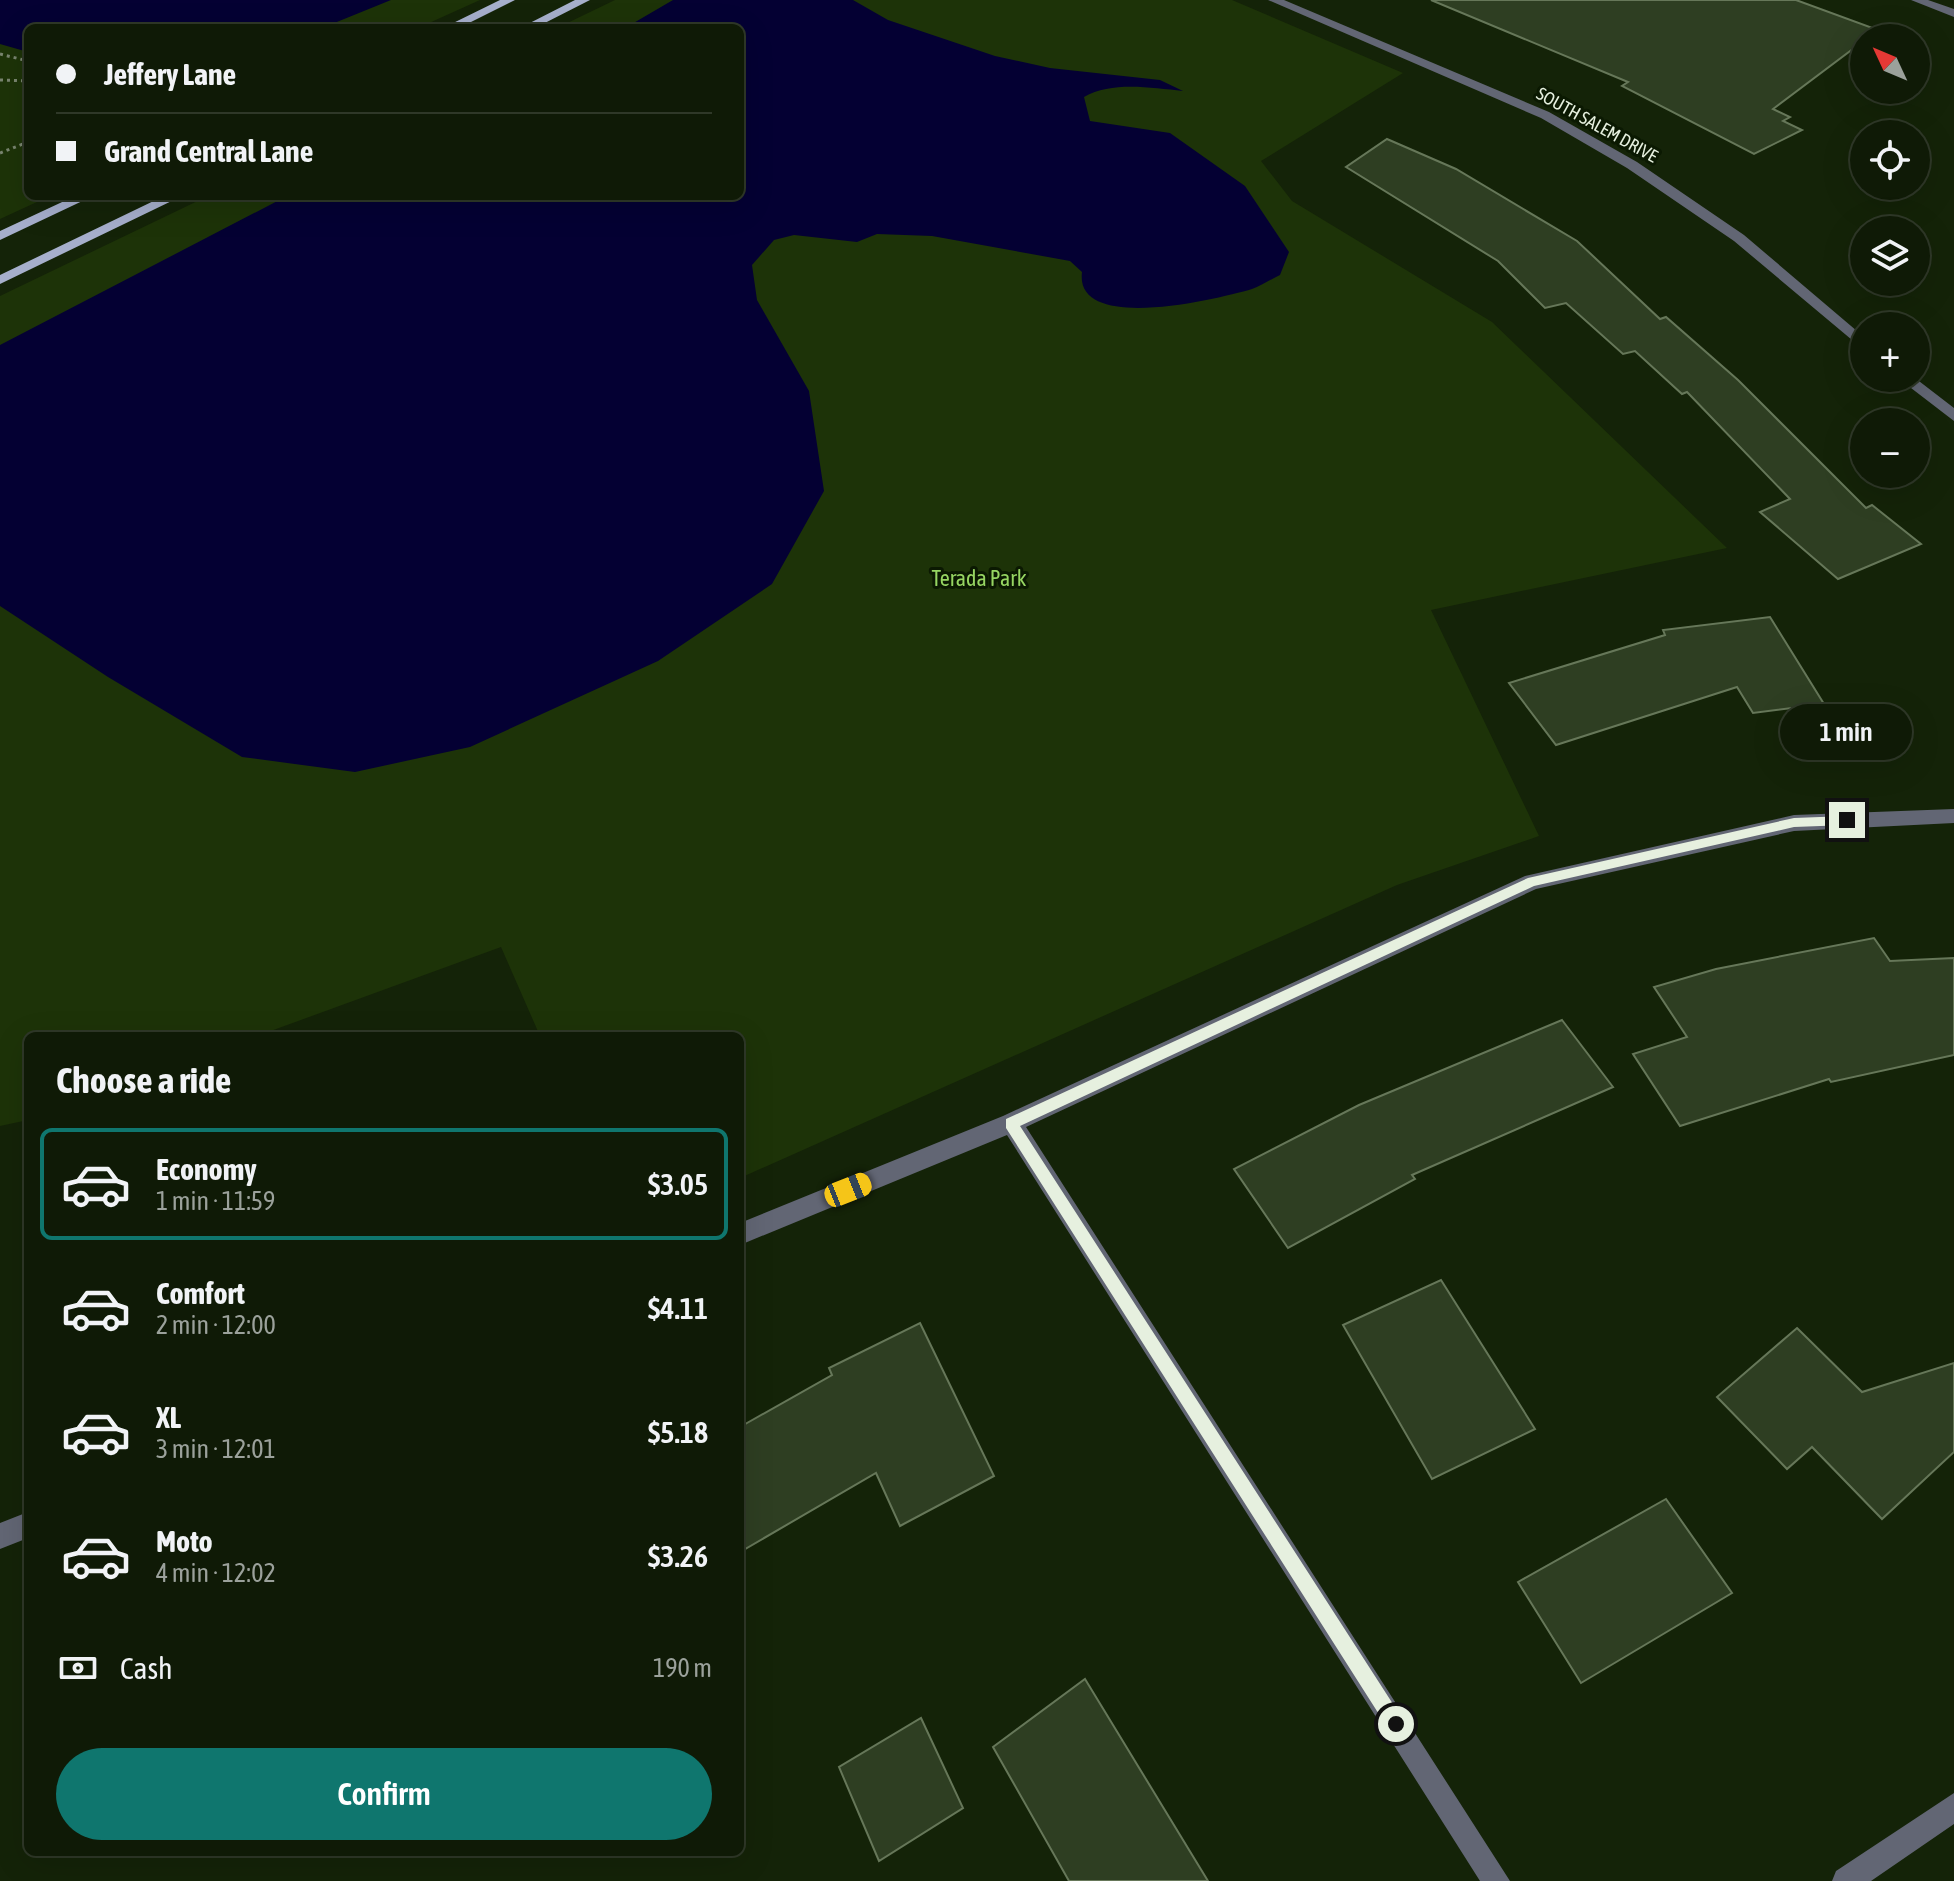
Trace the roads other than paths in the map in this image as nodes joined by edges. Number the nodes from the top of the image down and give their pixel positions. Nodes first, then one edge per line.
1 (509, 0) edge
2 (584, 0) edge
3 (1274, 0) edge
4 (1917, 0) edge
5 (1954, 13) edge
6 (458, 24) edge
7 (534, 24) edge
8 (77, 200) edge
9 (167, 200) edge
10 (0, 236) edge
11 (0, 280) edge
12 (1850, 333) edge
13 (1923, 392) edge
14 (1954, 416) edge
15 (1954, 816) edge
16 (1011, 1123) junction
17 (744, 1232) edge
18 (24, 1527) edge
19 (0, 1536) edge
20 (1954, 1807) edge
21 (1496, 1881) edge
22 (1846, 1881) edge

1 - 6 main road
2 - 7 main road
3 - 12 street, SOUTH SALEM DRIVE
4 - 5 street
8 - 10 main road
9 - 11 main road
13 - 14 street
15 - 16 street
16 - 17 street
16 - 21 street
18 - 19 street
20 - 22 street

